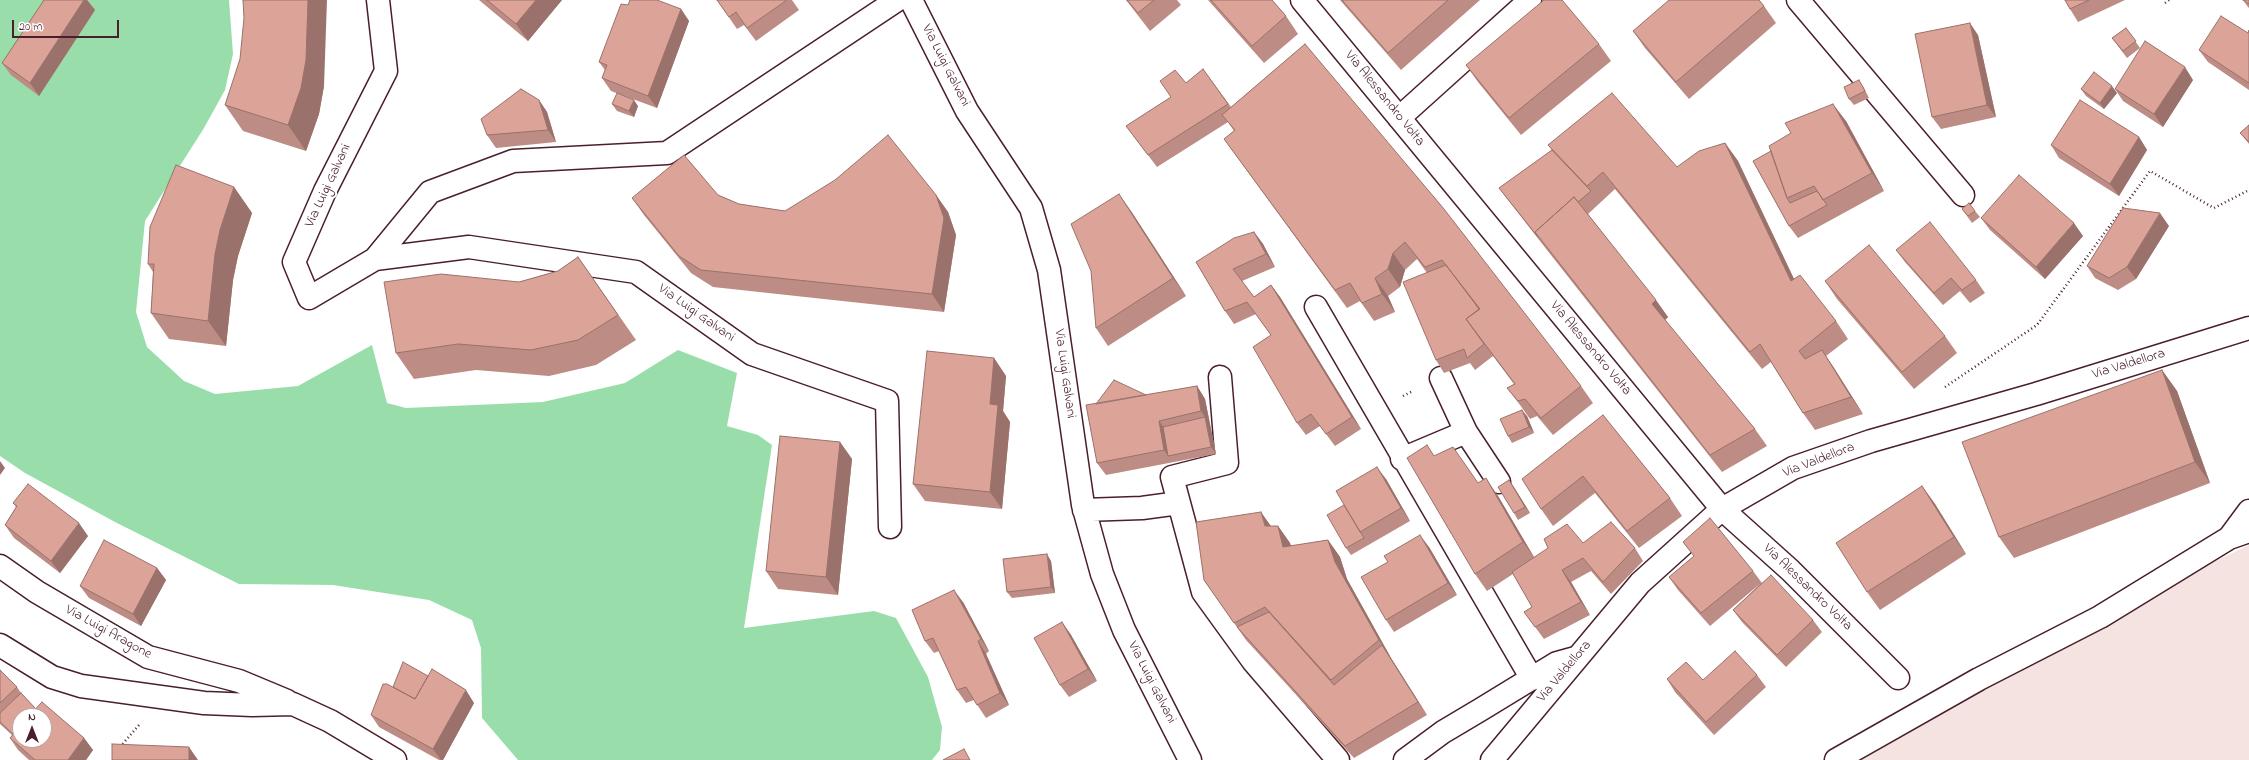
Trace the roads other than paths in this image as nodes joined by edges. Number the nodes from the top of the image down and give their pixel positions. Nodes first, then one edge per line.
1 (378, 0) edge
2 (897, 0) edge
3 (911, 0) edge
4 (1302, 0) edge
5 (1530, 0) edge
6 (1798, 0) edge
7 (1399, 118) junction
8 (1962, 195) dead end
9 (375, 259) junction
10 (1316, 308) dead end
11 (2249, 328) edge
12 (1220, 377) dead end
13 (1440, 378) road end
14 (1466, 432) junction
15 (1402, 458) junction
16 (1499, 482) dead end
17 (1179, 503) junction
18 (1722, 509) junction
19 (1084, 510) junction
20 (2249, 511) edge
21 (890, 527) dead end
22 (2239, 535) edge
23 (0, 566) edge
24 (0, 646) edge
25 (1578, 657) junction
26 (1898, 678) dead end
27 (1532, 679) junction
28 (293, 704) junction
29 (395, 760) edge
30 (1190, 760) edge
31 (1338, 760) edge
32 (1405, 760) edge
33 (1492, 760) edge
34 (1836, 760) edge

1 - 9 street, Via Luigi Galvani
2 - 9 street, Via Luigi Galvani
3 - 19 street, Via Luigi Galvani
4 - 7 street, Via Alessandro Volta
5 - 7 street
6 - 8 street
7 - 18 street, Via Alessandro Volta
9 - 21 street, Via Luigi Galvani
10 - 15 street
11 - 18 street, Via Valdellora
12 - 17 street
13 - 14 street
14 - 15 street
14 - 16 street
15 - 27 street
17 - 19 street
17 - 31 street
18 - 25 street, Via Valdellora
18 - 26 street, Via Alessandro Volta
19 - 30 street, Via Luigi Galvani
20 - 22 street
22 - 34 street
23 - 28 street, Via Luigi Aragone
24 - 28 street, Via Luigi Aragone
25 - 27 street
25 - 33 street, Via Valdellora
27 - 32 street
28 - 29 street, Via Luigi Aragone

